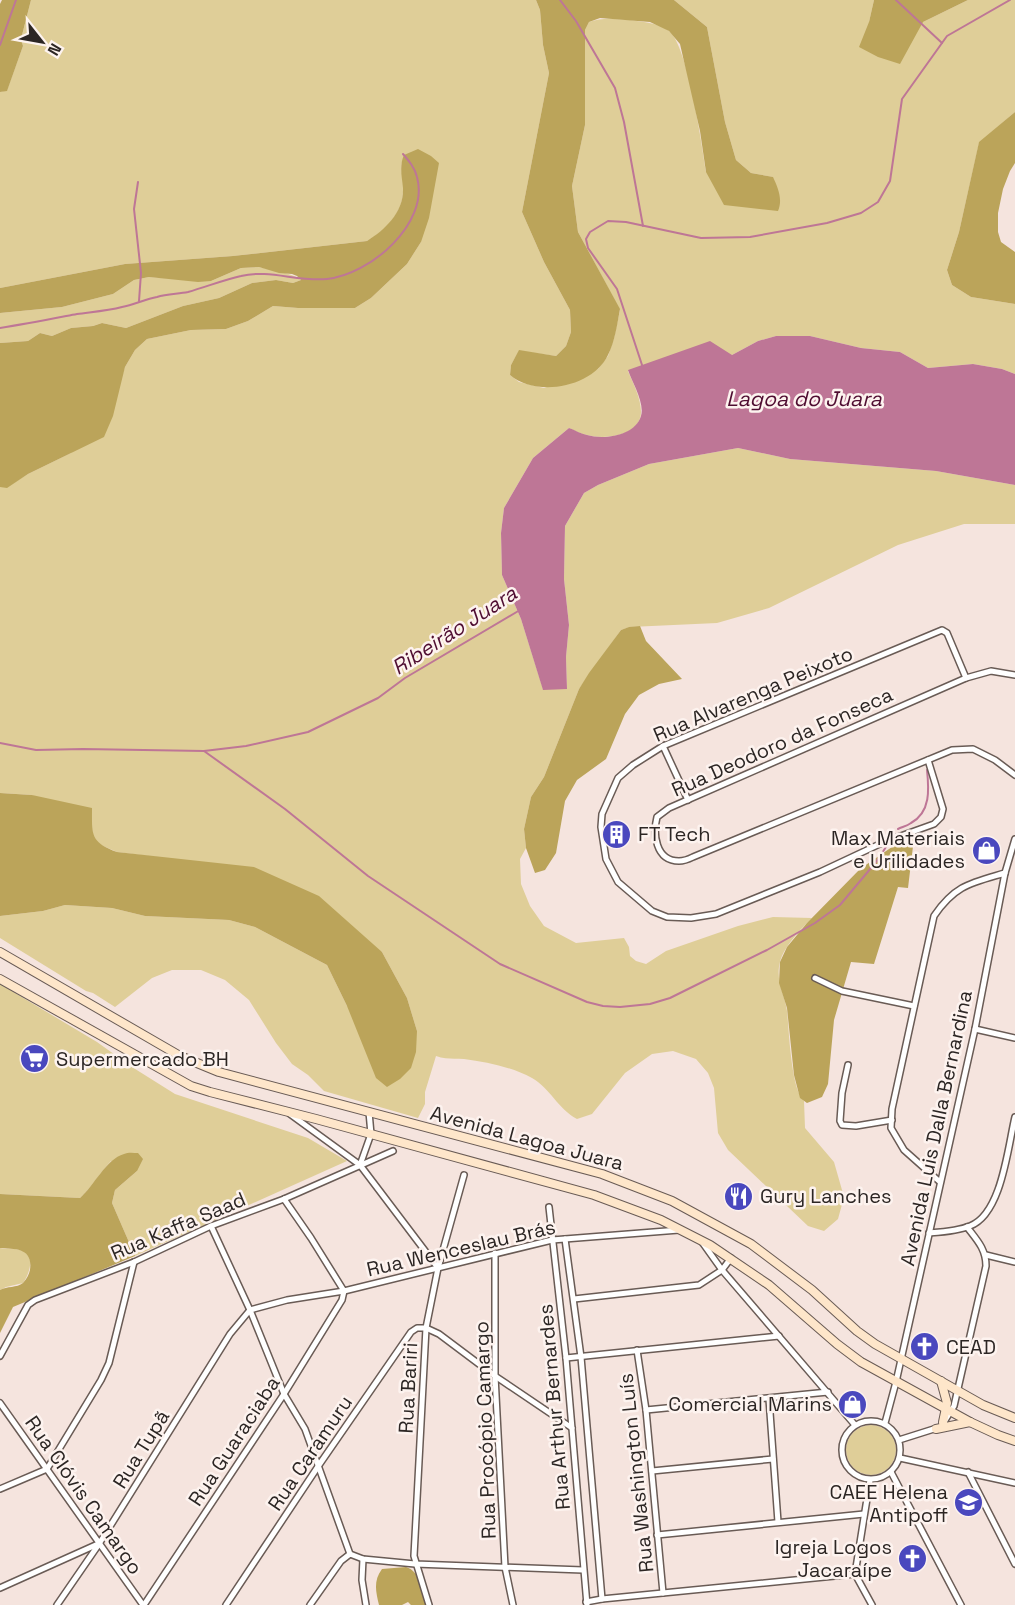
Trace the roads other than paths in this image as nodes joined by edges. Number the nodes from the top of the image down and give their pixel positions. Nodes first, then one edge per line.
1 (1015, 675) edge
2 (966, 678) junction
3 (663, 746) junction
4 (928, 760) junction
5 (1015, 775) edge
6 (688, 800) junction
7 (1015, 839) edge
8 (1005, 873) junction
9 (0, 952) edge
10 (815, 978) dead end
11 (0, 979) edge
12 (914, 1005) junction
13 (975, 1029) junction
14 (1015, 1038) edge
15 (848, 1065) dead end
16 (286, 1111) junction
17 (369, 1112) junction
18 (1015, 1117) edge
19 (892, 1120) junction
20 (371, 1134) junction
21 (393, 1151) dead end
22 (360, 1165) junction
23 (464, 1175) dead end
24 (940, 1182) junction
25 (284, 1199) junction
26 (549, 1207) dead end
27 (211, 1226) junction
28 (967, 1227) junction
29 (680, 1230) junction
30 (928, 1233) junction
31 (565, 1239) junction
32 (552, 1240) junction
33 (700, 1240) junction
34 (495, 1253) junction
35 (986, 1255) junction
36 (730, 1258) junction
37 (134, 1262) junction
38 (1015, 1262) edge
39 (438, 1268) junction
40 (722, 1270) junction
41 (344, 1291) junction
42 (574, 1299) junction
43 (250, 1310) junction
44 (426, 1328) junction
45 (779, 1336) junction
46 (637, 1350) junction
47 (0, 1356) edge
48 (581, 1357) junction
49 (566, 1358) junction
50 (900, 1359) junction
51 (495, 1376) junction
52 (941, 1381) junction
53 (896, 1382) junction
54 (957, 1390) junction
55 (828, 1392) junction
56 (284, 1394) junction
57 (769, 1399) junction
58 (0, 1403) edge
59 (646, 1410) junction
60 (949, 1410) junction
61 (1015, 1418) edge
62 (944, 1422) joint
63 (970, 1422) junction
64 (885, 1423) junction
65 (855, 1425) junction
66 (572, 1428) junction
67 (936, 1429) junction
68 (898, 1440) junction
69 (1015, 1440) edge
70 (900, 1458) junction
71 (774, 1459) junction
72 (319, 1465) junction
73 (47, 1469) junction
74 (652, 1471) junction
75 (968, 1471) junction
76 (891, 1472) junction
77 (870, 1480) junction
78 (1015, 1483) edge
79 (0, 1490) edge
80 (864, 1514) junction
81 (778, 1522) junction
82 (657, 1536) junction
83 (99, 1544) junction
84 (350, 1554) junction
85 (363, 1559) junction
86 (415, 1564) junction
87 (1015, 1564) edge
88 (505, 1567) junction
89 (583, 1570) junction
90 (855, 1574) junction
91 (0, 1588) edge
92 (663, 1593) junction
93 (602, 1599) junction
94 (586, 1604) edge
95 (57, 1605) edge
96 (143, 1605) edge
97 (226, 1605) edge
98 (310, 1605) edge
99 (366, 1605) edge
100 (429, 1605) edge
101 (513, 1605) edge
102 (872, 1605) edge
103 (961, 1605) edge

1 - 2 street, Rua Deodoro da Fonseca
2 - 3 street, Rua Alvarenga Peixoto
2 - 6 street, Rua Deodoro da Fonseca
3 - 4 street, Rua Alvarenga Peixoto
3 - 6 street
4 - 5 street, Rua Deodoro da Fonseca
4 - 6 street, Rua Deodoro da Fonseca
7 - 8 street, Avenida Luis Dalla Bernardina
8 - 12 street
8 - 13 street, Avenida Luis Dalla Bernardina
9 - 17 main road, Avenida Lagoa Juara
10 - 12 street
11 - 16 main road, Avenida Lagoa Juara
12 - 19 street
13 - 14 street
13 - 24 street, Avenida Luis Dalla Bernardina
15 - 19 street
16 - 20 main road, Avenida Lagoa Juara
16 - 22 street
17 - 20 street
17 - 50 main road, Avenida Lagoa Juara
18 - 28 street
19 - 24 street
20 - 22 street
20 - 29 main road, Avenida Lagoa Juara
21 - 22 street, Rua Kaffa Saad
22 - 25 street, Rua Kaffa Saad
22 - 39 street
23 - 39 street, Rua Bariri
24 - 30 street, Avenida Luis Dalla Bernardina
25 - 27 street, Rua Kaffa Saad
25 - 41 street
26 - 32 street, Rua Arthur Bernardes
27 - 37 street, Rua Kaffa Saad
27 - 43 street
28 - 30 street
28 - 35 street
29 - 31 street, Rua Wenceslau Brás
29 - 33 main road, Avenida Lagoa Juara
30 - 50 street, Avenida Luis Dalla Bernardina
31 - 32 street, Rua Wenceslau Brás
31 - 42 street, Rua Arthur Bernardes
32 - 34 street, Rua Wenceslau Brás
32 - 49 street, Rua Arthur Bernardes
33 - 36 main road, Avenida Lagoa Juara
33 - 40 street
34 - 39 street, Rua Wenceslau Brás
34 - 51 street, Rua Procópio Camargo
35 - 38 street
35 - 54 street
36 - 40 street
36 - 53 main road, Avenida Lagoa Juara
37 - 47 street, Rua Kaffa Saad
37 - 73 street
39 - 41 street, Rua Wenceslau Brás
39 - 44 street, Rua Bariri
40 - 42 street
40 - 45 street
41 - 43 street, Rua Wenceslau Brás
41 - 56 street, Rua Guaraciaba
42 - 48 street, Rua Arthur Bernardes
43 - 56 street
43 - 83 street, Rua Tupã
44 - 51 street
44 - 72 street, Rua Caramuru
44 - 86 street, Rua Bariri
45 - 46 street
45 - 55 street
46 - 48 street
46 - 59 street, Rua Washington Luís
48 - 49 street
48 - 93 street, Rua Arthur Bernardes
49 - 66 street, Rua Arthur Bernardes
50 - 52 main road, Avenida Lagoa Juara
50 - 53 street, Avenida Luis Dalla Bernardina
51 - 66 street
51 - 88 street, Rua Procópio Camargo
52 - 54 main road, Avenida Lagoa Juara
52 - 60 main road
53 - 60 main road, Avenida Lagoa Juara
53 - 64 street, Avenida Luis Dalla Bernardina
54 - 60 street
54 - 61 main road, Avenida Lagoa Juara
55 - 57 street
55 - 65 street
56 - 72 street
56 - 96 street, Rua Guaraciaba
57 - 59 street
57 - 71 street
58 - 73 street, Rua Clóvis Camargo
59 - 74 street, Rua Washington Luís
60 - 62 main road
60 - 63 main road, Avenida Lagoa Juara
62 - 67 street
63 - 67 main road
63 - 69 main road, Avenida Lagoa Juara
64 - 65 street
64 - 68 street
65 - 77 street
66 - 89 street, Rua Arthur Bernardes
67 - 68 street
68 - 70 street
70 - 75 street
70 - 76 street
71 - 74 street
71 - 81 street
72 - 84 street
72 - 97 street, Rua Caramuru
73 - 79 street
73 - 83 street, Rua Clóvis Camargo
74 - 82 street, Rua Washington Luís
75 - 78 street
75 - 87 street
76 - 77 street
76 - 103 street
77 - 80 street
80 - 81 street
80 - 90 street
81 - 82 street
82 - 92 street, Rua Washington Luís
83 - 91 street
83 - 95 street, Rua Tupã
83 - 96 street, Rua Clóvis Camargo
84 - 85 street
84 - 98 street
85 - 86 street
85 - 99 street
86 - 88 street
86 - 100 street, Rua Bariri
88 - 89 street
88 - 101 street, Rua Procópio Camargo
89 - 94 street, Rua Arthur Bernardes
90 - 92 street
90 - 102 street
92 - 93 street
93 - 94 street

